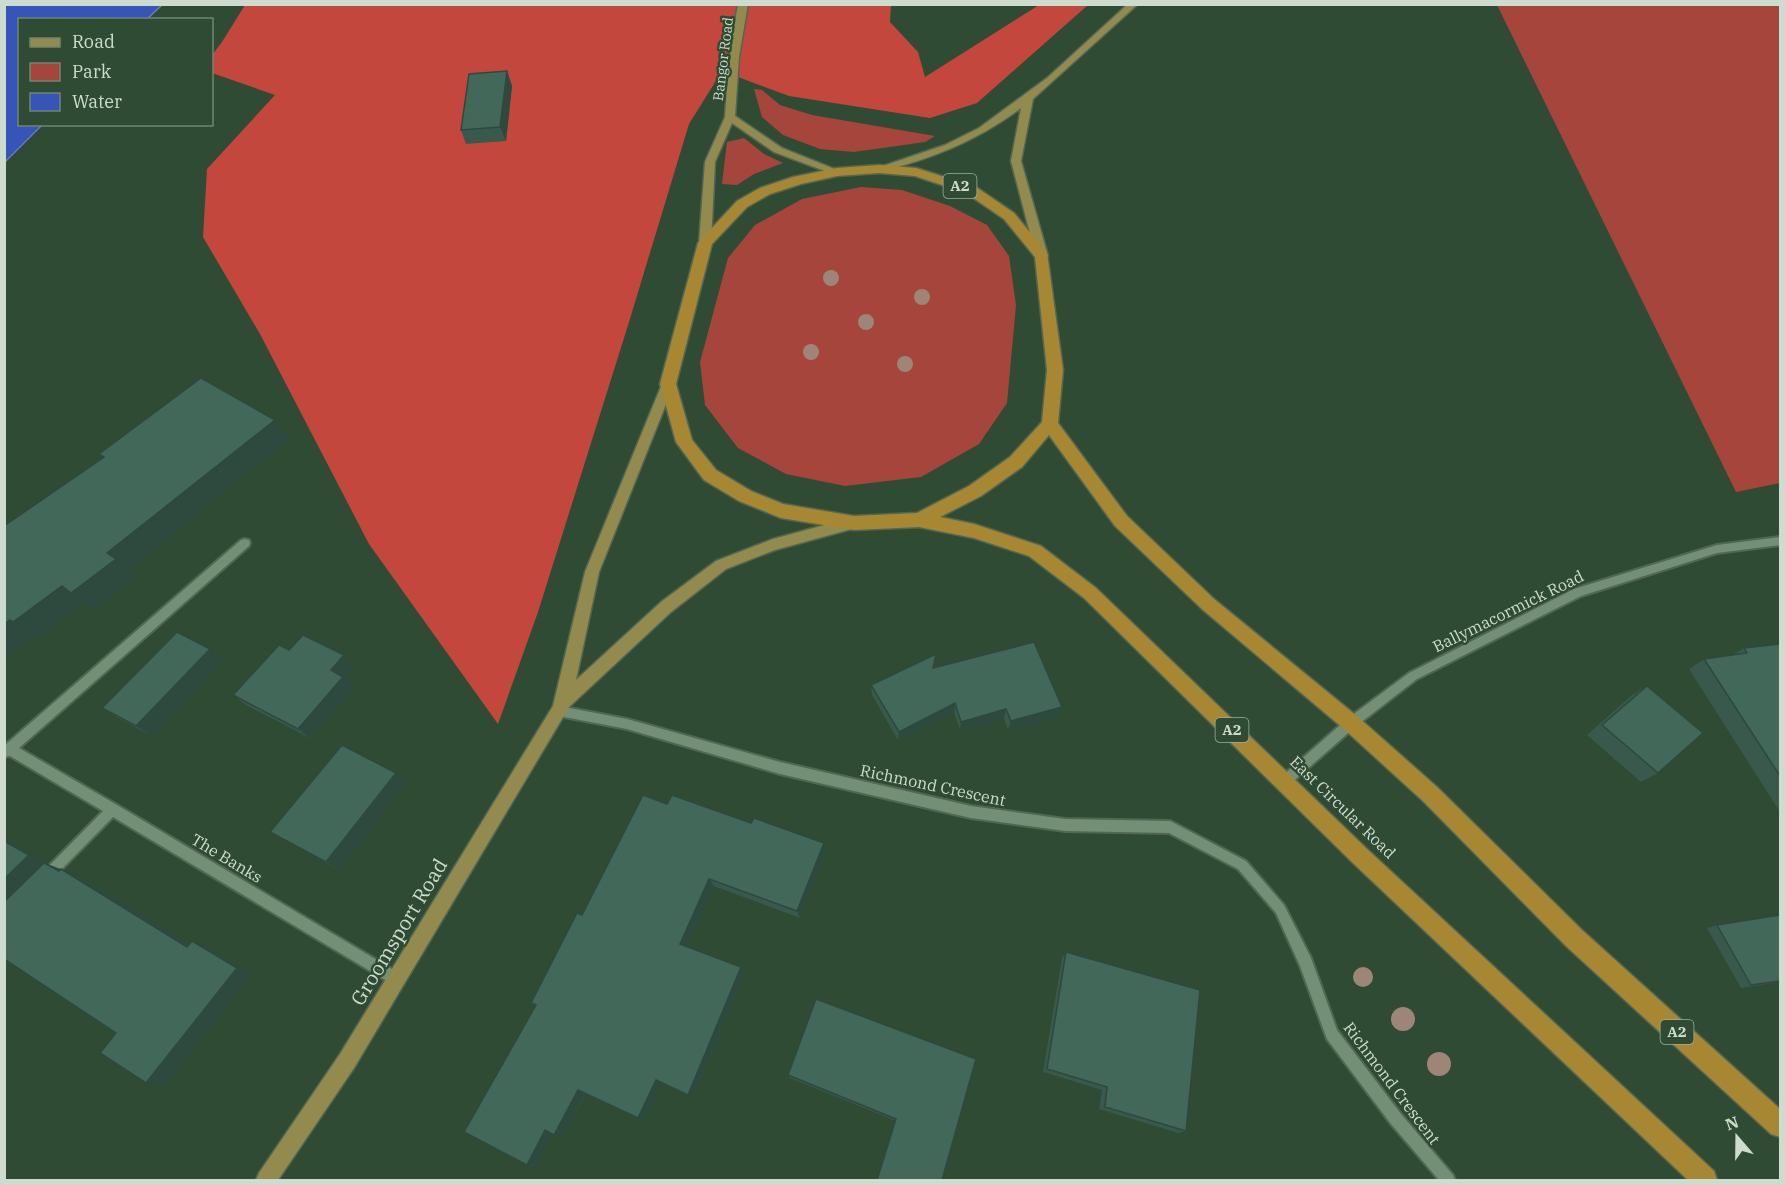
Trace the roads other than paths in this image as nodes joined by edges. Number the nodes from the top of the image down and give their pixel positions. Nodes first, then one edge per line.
1 (743, 4) edge
2 (1134, 4) edge
3 (1028, 97) junction
4 (730, 117) junction
5 (879, 169) junction
6 (837, 172) junction
7 (705, 243) junction
8 (1042, 256) junction
9 (668, 384) junction
10 (1050, 424) junction
11 (919, 520) junction
12 (854, 523) junction
13 (1780, 541) edge
14 (245, 543) dead end
15 (561, 707) junction
16 (1351, 723) junction
17 (7, 751) edge
18 (1285, 781) junction
19 (113, 809) junction
20 (38, 885) edge
21 (397, 980) junction
22 (1780, 1125) edge
23 (266, 1180) edge
24 (1448, 1180) edge
25 (1706, 1180) edge

1 - 4 main road, Bangor Road
2 - 3 main road, A2
3 - 5 main road, A2
3 - 8 main road
4 - 6 main road
4 - 7 main road
5 - 6 highway, A2
5 - 8 highway, A2
6 - 7 highway, A2
7 - 9 highway
8 - 10 highway
9 - 12 highway, A2
9 - 15 main road
10 - 11 highway, A2
10 - 16 highway, A2
11 - 12 highway, A2
11 - 18 highway, East Circular Road / A2
12 - 15 main road
13 - 16 street, Ballymacormick Road
14 - 17 street
15 - 21 main road, Groomsport Road
15 - 24 street, Richmond Crescent
16 - 18 street, Ballymacormick Road
16 - 22 highway, A2
17 - 19 street, The Banks
18 - 25 highway, East Circular Road / A2
19 - 20 street
19 - 21 street, The Banks
21 - 23 main road, Groomsport Road

